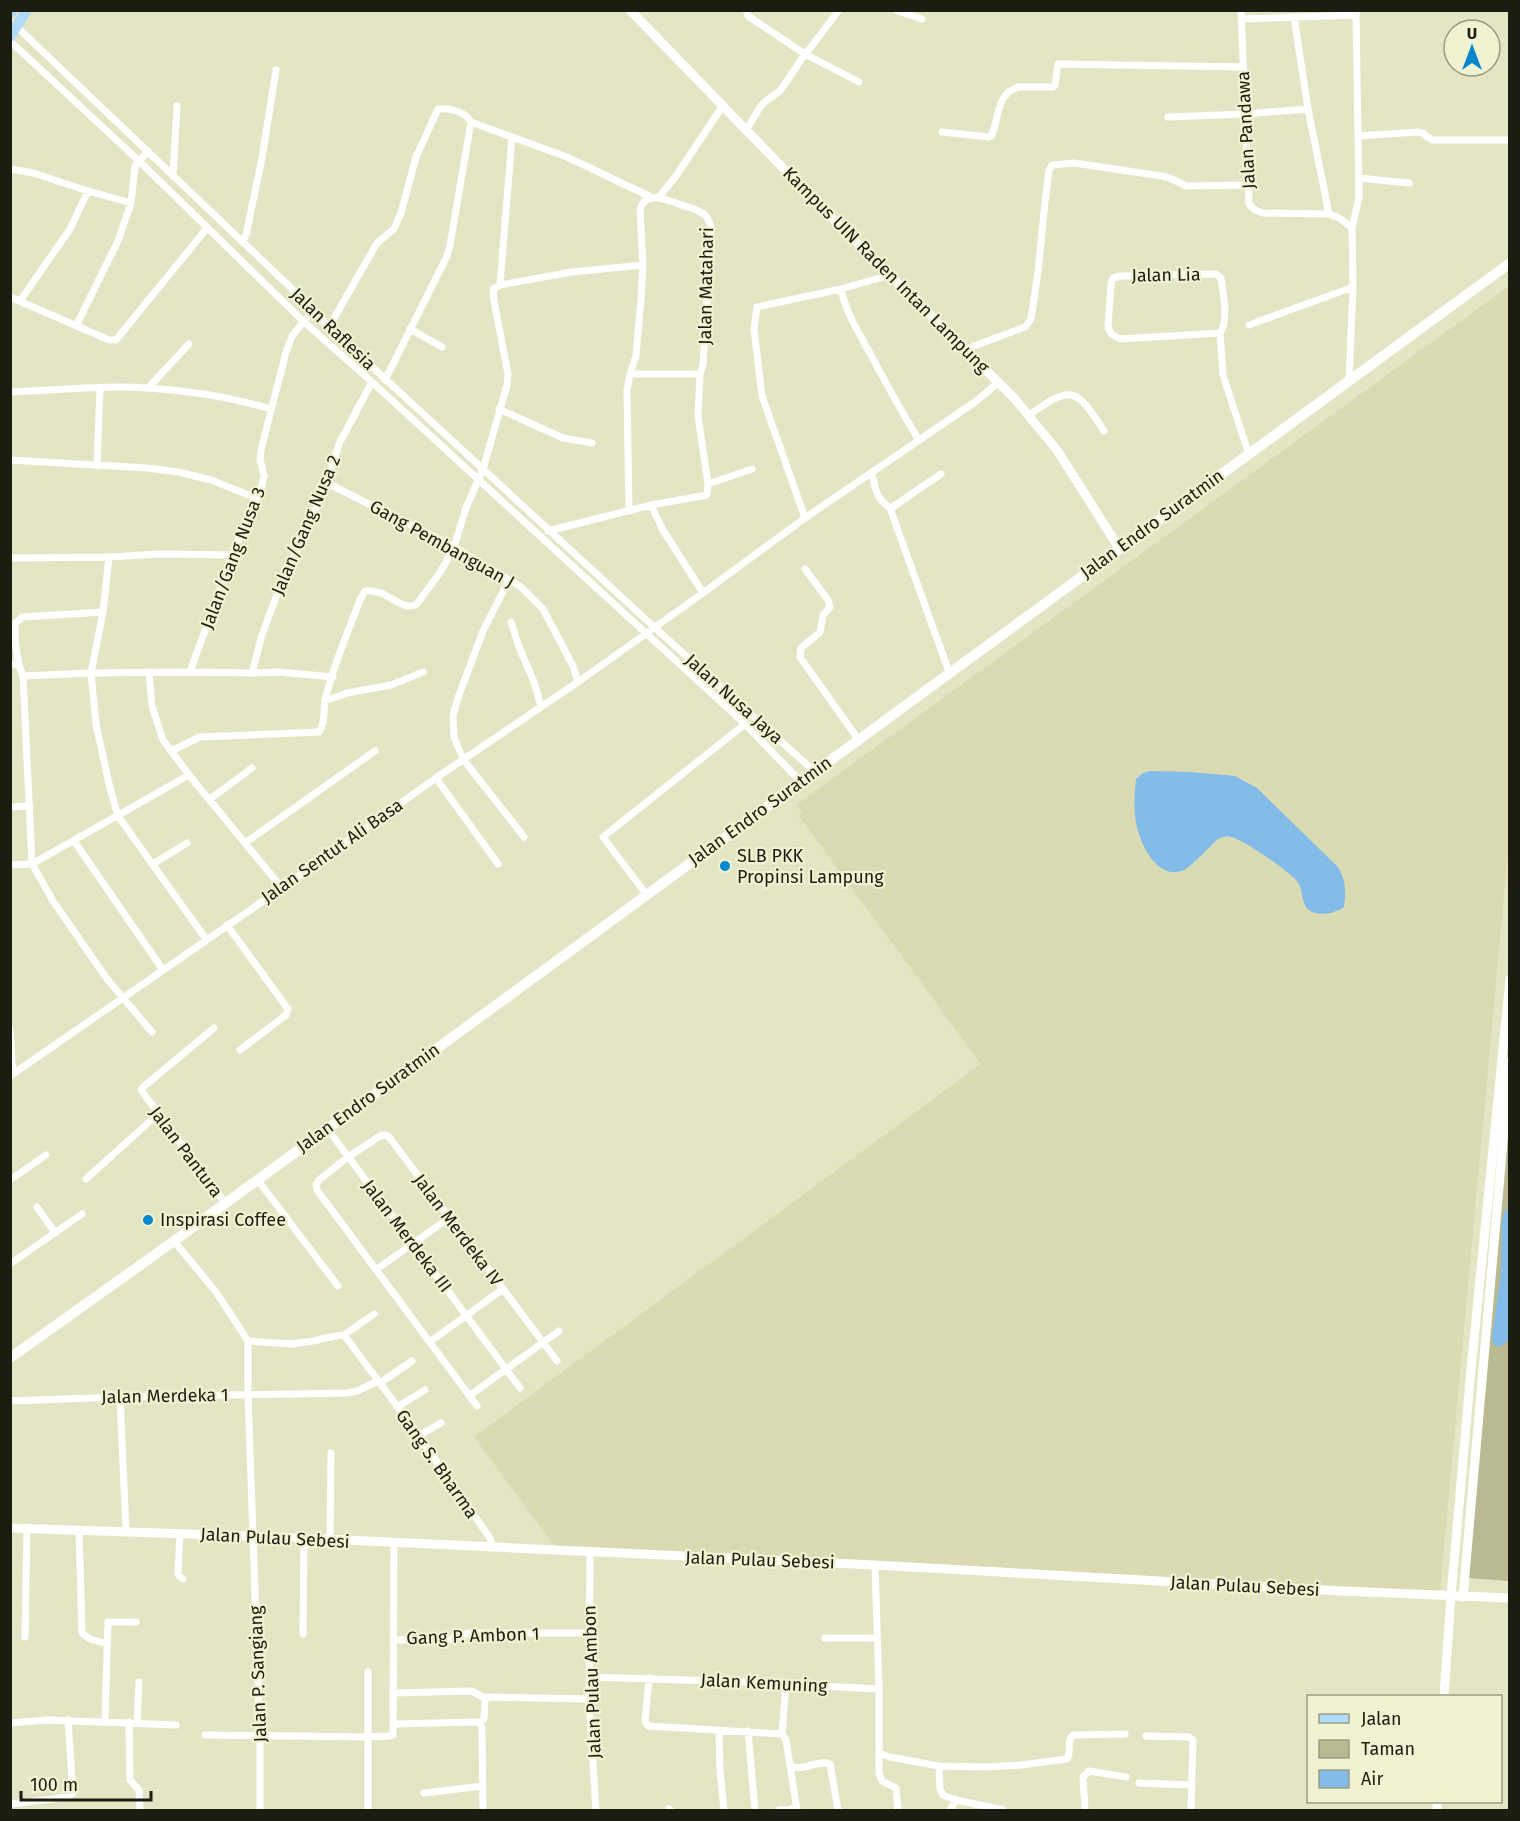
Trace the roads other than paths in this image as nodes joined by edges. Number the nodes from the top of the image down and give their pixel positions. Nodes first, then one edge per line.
1 (27, 10) edge
2 (630, 10) edge
3 (746, 10) edge
4 (839, 10) edge
5 (897, 10) edge
6 (1241, 10) edge
7 (1357, 13) edge
8 (1294, 17) junction
9 (922, 19) dead end
10 (1242, 19) junction
11 (13, 34) edge
12 (805, 54) junction
13 (1243, 67) junction
14 (276, 70) dead end
15 (859, 82) dead end
16 (177, 106) dead end
17 (722, 107) junction
18 (1308, 109) junction
19 (1245, 114) junction
20 (1168, 117) dead end
21 (471, 122) junction
22 (746, 130) junction
23 (942, 132) dead end
24 (1358, 136) junction
25 (512, 137) junction
26 (1509, 140) edge
27 (147, 152) junction
28 (139, 159) junction
29 (10, 169) edge
30 (173, 176) junction
31 (1359, 178) junction
32 (1409, 183) dead end
33 (1248, 185) junction
34 (88, 191) junction
35 (656, 197) junction
36 (131, 204) junction
37 (1329, 214) junction
38 (207, 228) junction
39 (1352, 228) junction
40 (242, 242) junction
41 (1509, 263) edge
42 (642, 265) junction
43 (890, 275) junction
44 (500, 285) junction
45 (1353, 287) junction
46 (841, 289) junction
47 (10, 297) edge
48 (20, 301) junction
49 (312, 311) junction
50 (304, 320) junction
51 (1249, 325) dead end
52 (76, 326) junction
53 (329, 327) junction
54 (410, 329) junction
55 (1220, 333) junction
56 (189, 344) dead end
57 (442, 347) dead end
58 (966, 349) junction
59 (362, 365) junction
60 (630, 374) junction
61 (700, 374) junction
62 (385, 380) junction
63 (1349, 380) junction
64 (372, 382) junction
65 (999, 382) junction
66 (100, 388) junction
67 (148, 388) junction
68 (10, 392) edge
69 (271, 409) junction
70 (499, 409) junction
71 (1029, 415) junction
72 (1104, 431) dead end
73 (919, 440) junction
74 (592, 443) dead end
75 (1249, 454) junction
76 (10, 460) edge
77 (97, 466) junction
78 (752, 469) dead end
79 (872, 472) junction
80 (481, 474) junction
81 (941, 474) dead end
82 (327, 483) junction
83 (708, 484) junction
84 (256, 498) junction
85 (651, 505) junction
86 (892, 509) junction
87 (629, 511) junction
88 (805, 518) junction
89 (546, 533) junction
90 (454, 547) junction
91 (1119, 548) junction
92 (232, 555) junction
93 (109, 557) junction
94 (10, 558) edge
95 (805, 569) dead end
96 (509, 580) junction
97 (703, 593) junction
98 (103, 612) junction
99 (511, 622) dead end
100 (654, 627) junction
101 (646, 634) junction
102 (10, 664) edge
103 (19, 665) junction
104 (149, 672) junction
105 (190, 672) junction
106 (423, 672) dead end
107 (949, 672) junction
108 (91, 673) junction
109 (252, 674) junction
110 (23, 676) junction
111 (333, 677) junction
112 (578, 682) junction
113 (325, 701) junction
114 (541, 706) junction
115 (745, 724) junction
116 (858, 739) junction
117 (171, 751) junction
118 (375, 751) dead end
119 (463, 759) junction
120 (252, 768) dead end
121 (814, 771) junction
122 (189, 775) junction
123 (436, 778) junction
124 (800, 782) junction
125 (210, 799) junction
126 (30, 806) junction
127 (10, 807) edge
128 (118, 816) junction
129 (524, 837) dead end
130 (74, 841) junction
131 (187, 843) dead end
132 (245, 843) junction
133 (32, 864) junction
134 (153, 864) junction
135 (498, 864) dead end
136 (10, 865) edge
137 (282, 888) junction
138 (646, 894) junction
139 (227, 926) junction
140 (206, 939) junction
141 (163, 969) junction
142 (1509, 979) edge
143 (122, 998) junction
144 (214, 1028) dead end
145 (10, 1029) edge
146 (152, 1032) dead end
147 (240, 1050) dead end
148 (1509, 1062) edge
149 (12, 1075) edge
150 (158, 1114) junction
151 (327, 1128) junction
152 (46, 1155) dead end
153 (348, 1157) junction
154 (86, 1179) dead end
155 (257, 1179) junction
156 (10, 1180) edge
157 (225, 1203) junction
158 (38, 1207) dead end
159 (82, 1214) dead end
160 (449, 1218) junction
161 (55, 1233) junction
162 (174, 1241) junction
163 (412, 1243) junction
164 (10, 1264) edge
165 (376, 1269) junction
166 (338, 1286) dead end
167 (503, 1289) junction
168 (374, 1314) dead end
169 (466, 1314) junction
170 (558, 1331) dead end
171 (344, 1335) junction
172 (248, 1341) junction
173 (431, 1341) junction
174 (544, 1342) junction
175 (10, 1358) edge
176 (557, 1360) dead end
177 (412, 1361) dead end
178 (507, 1369) junction
179 (379, 1382) junction
180 (520, 1388) dead end
181 (425, 1390) dead end
182 (248, 1394) junction
183 (469, 1396) junction
184 (120, 1397) junction
185 (10, 1401) edge
186 (477, 1406) dead end
187 (397, 1407) junction
188 (441, 1423) dead end
189 (418, 1436) junction
190 (331, 1453) dead end
191 (10, 1528) edge
192 (27, 1528) junction
193 (79, 1529) junction
194 (126, 1531) junction
195 (180, 1533) junction
196 (253, 1537) junction
197 (304, 1538) junction
198 (330, 1540) junction
199 (393, 1543) junction
200 (493, 1548) junction
201 (590, 1553) junction
202 (875, 1565) junction
203 (183, 1579) dead end
204 (1451, 1596) junction
205 (1463, 1597) junction
206 (1509, 1598) edge
207 (136, 1622) dead end
208 (589, 1633) junction
209 (303, 1634) dead end
210 (25, 1637) dead end
211 (825, 1638) dead end
212 (877, 1638) junction
213 (393, 1640) junction
214 (107, 1644) junction
215 (368, 1672) dead end
216 (590, 1677) junction
217 (649, 1678) junction
218 (139, 1682) dead end
219 (786, 1684) junction
220 (879, 1689) junction
221 (393, 1693) junction
222 (1444, 1695) edge
223 (485, 1698) junction
224 (589, 1699) junction
225 (69, 1720) junction
226 (105, 1721) junction
227 (129, 1722) junction
228 (10, 1723) edge
229 (137, 1723) junction
230 (480, 1723) junction
231 (394, 1724) junction
232 (176, 1725) dead end
233 (719, 1730) junction
234 (748, 1731) junction
235 (782, 1734) junction
236 (1125, 1734) dead end
237 (205, 1735) dead end
238 (260, 1736) junction
239 (1146, 1736) dead end
240 (367, 1737) junction
241 (879, 1753) junction
242 (791, 1766) junction
243 (939, 1766) junction
244 (1126, 1777) dead end
245 (1139, 1783) dead end
246 (1191, 1785) junction
247 (483, 1786) junction
248 (424, 1793) dead end
249 (956, 1800) junction
250 (10, 1804) edge
251 (796, 1809) edge
252 (991, 1809) edge
253 (140, 1810) edge
254 (260, 1810) edge
255 (368, 1810) edge
256 (483, 1810) edge
257 (596, 1810) edge
258 (724, 1810) edge
259 (755, 1810) edge
260 (779, 1810) edge
261 (838, 1810) edge
262 (898, 1810) edge
263 (950, 1810) edge
264 (1003, 1810) edge
265 (1085, 1810) edge
266 (1191, 1810) edge

1 - 11 main road
2 - 17 street, Kampus UIN Raden Intan Lampung
3 - 12 street
4 - 12 street
5 - 9 street
6 - 10 street, Jalan Pandawa
7 - 8 street
7 - 24 street
8 - 10 street
8 - 18 street
10 - 13 street, Jalan Pandawa
11 - 27 street, Jalan Raflesia
11 - 28 street, Jalan Raflesia
12 - 15 street
12 - 22 street
13 - 19 street, Jalan Pandawa
13 - 23 street
14 - 40 street
16 - 30 street
17 - 22 street, Kampus UIN Raden Intan Lampung
17 - 35 street
18 - 19 street
18 - 37 street
19 - 20 street
19 - 33 street, Jalan Pandawa
21 - 25 street, Jalan Matahari
21 - 53 street, Jalan Matahari
21 - 54 street
22 - 43 street, Kampus UIN Raden Intan Lampung
24 - 26 street
24 - 31 street
25 - 35 street, Jalan Matahari
25 - 44 street
27 - 28 street
27 - 30 street, Jalan Raflesia
28 - 36 street
28 - 38 street, Jalan Raflesia
29 - 34 street
30 - 40 street, Jalan Raflesia
31 - 32 street
31 - 39 street
33 - 37 street, Jalan Pandawa
33 - 58 street
34 - 36 street
34 - 48 street
35 - 42 street
35 - 61 street, Jalan Matahari
36 - 52 street
37 - 39 street
38 - 50 street, Jalan Raflesia
38 - 52 street
39 - 45 street
40 - 49 street, Jalan Raflesia
41 - 63 main road, Jalan Endro Suratmin
42 - 44 street
42 - 60 street
43 - 46 street
43 - 58 street, Kampus UIN Raden Intan Lampung
44 - 70 street
45 - 51 street
45 - 63 street
46 - 73 street
46 - 88 street
47 - 48 street
48 - 52 street
49 - 50 street, Jalan/Gang Nusa 3
49 - 53 street, Jalan Raflesia
50 - 59 street, Jalan Raflesia
50 - 69 street, Jalan/Gang Nusa 3
53 - 59 street, Jalan Raflesia
54 - 57 street
54 - 62 street
55 - 55 street, Jalan Lia
55 - 75 street, Jalan Lia
56 - 67 street
58 - 65 street, Kampus UIN Raden Intan Lampung
59 - 62 street, Jalan Raflesia
59 - 64 street, Jalan Raflesia
60 - 61 street
60 - 87 street
61 - 83 street, Jalan Matahari
62 - 80 street, Jalan Raflesia
63 - 75 main road, Jalan Endro Suratmin
64 - 80 street, Jalan Raflesia
64 - 82 street, Jalan/Gang Nusa 2
65 - 71 street, Kampus UIN Raden Intan Lampung
65 - 73 street, Jalan Sentut Ali Basa
66 - 67 street
66 - 68 street
66 - 77 street
67 - 69 street
69 - 84 street, Jalan/Gang Nusa 3
70 - 74 street
70 - 80 street
71 - 72 street
71 - 91 street, Kampus UIN Raden Intan Lampung
73 - 79 street, Jalan Sentut Ali Basa
75 - 91 main road, Jalan Endro Suratmin
76 - 77 street
77 - 84 street
78 - 83 street
79 - 86 street
79 - 88 street, Jalan Sentut Ali Basa
80 - 89 street, Jalan Raflesia
80 - 90 street
81 - 86 street
82 - 90 street, Gang Pembanguan J
82 - 109 street, Jalan/Gang Nusa 2
83 - 85 street
84 - 92 street, Jalan/Gang Nusa 3
85 - 87 street
85 - 97 street
86 - 107 street
87 - 89 street
88 - 97 street, Jalan Sentut Ali Basa
89 - 100 street, Jalan Raflesia
89 - 101 street, Jalan Raflesia
90 - 96 street, Gang Pembanguan J
90 - 111 street
91 - 107 main road, Jalan Endro Suratmin
92 - 93 street
92 - 105 street, Jalan/Gang Nusa 3
93 - 94 street
93 - 98 street
95 - 116 street
96 - 112 street, Gang Pembanguan J
96 - 119 street
97 - 100 street, Jalan Sentut Ali Basa
98 - 103 street
98 - 108 street
99 - 114 street
100 - 101 street, Jalan Sentut Ali Basa
100 - 121 street, Jalan Nusa Jaya
101 - 112 street, Jalan Sentut Ali Basa
101 - 115 street, Jalan Nusa Jaya
102 - 103 street
103 - 110 street
104 - 105 street
104 - 108 street
104 - 117 street
105 - 109 street
106 - 113 street
107 - 116 main road, Jalan Endro Suratmin
108 - 110 street
108 - 128 street
109 - 111 street
110 - 126 street
111 - 113 street
112 - 114 street, Jalan Sentut Ali Basa
113 - 117 street
114 - 119 street, Jalan Sentut Ali Basa
115 - 124 street, Jalan Nusa Jaya
115 - 138 street
116 - 121 main road, Jalan Endro Suratmin
117 - 122 street
118 - 132 street
119 - 123 street, Jalan Sentut Ali Basa
119 - 129 street
120 - 125 street
121 - 124 main road, Jalan Endro Suratmin
122 - 125 street
122 - 128 street
123 - 135 street
123 - 137 street, Jalan Sentut Ali Basa
124 - 138 main road, Jalan Endro Suratmin
125 - 132 street
126 - 127 street
126 - 133 street
128 - 130 street
128 - 134 street
130 - 133 street
130 - 141 street
131 - 134 street
132 - 137 street
133 - 136 street
133 - 143 street
134 - 140 street
137 - 139 street, Jalan Sentut Ali Basa
138 - 151 main road, Jalan Endro Suratmin
139 - 140 street, Jalan Sentut Ali Basa
139 - 147 street
140 - 141 street, Jalan Sentut Ali Basa
141 - 143 street, Jalan Sentut Ali Basa
142 - 204 street
143 - 146 street
143 - 149 street, Jalan Sentut Ali Basa
144 - 150 street, Jalan Pantura
145 - 149 street
148 - 205 street
150 - 154 street
150 - 157 street, Jalan Pantura
151 - 153 street, Jalan Merdeka III
151 - 155 main road, Jalan Endro Suratmin
152 - 156 street
153 - 160 street, Jalan Merdeka IV
153 - 163 street, Jalan Merdeka III
153 - 165 street
155 - 157 main road, Jalan Endro Suratmin
155 - 166 street
157 - 162 main road, Jalan Endro Suratmin
158 - 161 street
159 - 161 street
160 - 163 street
160 - 167 street, Jalan Merdeka IV
161 - 164 street
162 - 172 street
162 - 175 main road, Jalan Endro Suratmin
163 - 165 street
163 - 169 street, Jalan Merdeka III
165 - 173 street
167 - 169 street
167 - 174 street, Jalan Merdeka IV
168 - 171 street
169 - 173 street
169 - 178 street, Jalan Merdeka III
170 - 174 street
171 - 172 street
171 - 179 street, Gang S. Bharma
172 - 182 street
173 - 183 street
174 - 176 street, Jalan Merdeka IV
174 - 178 street
177 - 179 street
178 - 180 street, Jalan Merdeka III
178 - 183 street
179 - 182 street
179 - 187 street, Gang S. Bharma
181 - 187 street
182 - 184 street, Jalan Merdeka 1
182 - 196 street, Jalan Merdeka 1
183 - 186 street
184 - 185 street, Jalan Merdeka 1
184 - 194 street
187 - 189 street, Gang S. Bharma
188 - 189 street
189 - 200 street, Gang S. Bharma
190 - 198 street
191 - 192 street, Jalan Pulau Sebesi
192 - 193 street, Jalan Pulau Sebesi
192 - 210 street
193 - 194 street, Jalan Pulau Sebesi
193 - 214 street
194 - 195 street, Jalan Pulau Sebesi
195 - 196 street, Jalan Pulau Sebesi
195 - 203 street
196 - 197 street, Jalan Pulau Sebesi
196 - 238 street, Jalan P. Sangiang
197 - 198 street, Jalan Pulau Sebesi
197 - 209 street
198 - 199 street, Jalan Pulau Sebesi
199 - 200 street, Jalan Pulau Sebesi
199 - 213 street
200 - 201 street, Jalan Pulau Sebesi
201 - 202 street, Jalan Pulau Sebesi
201 - 208 street, Jalan Pulau Ambon
202 - 204 street, Jalan Pulau Sebesi
202 - 212 street
204 - 205 street, Jalan Pulau Sebesi
204 - 222 street
205 - 206 street, Jalan Pulau Sebesi
207 - 214 street
208 - 213 street, Gang P. Ambon 1
208 - 216 street, Jalan Pulau Ambon
211 - 212 street
212 - 220 street
213 - 221 street
214 - 226 street
215 - 240 street
216 - 217 street, Jalan Kemuning
216 - 224 street, Jalan Pulau Ambon
217 - 219 street, Jalan Kemuning
217 - 233 street
218 - 229 street
219 - 220 street, Jalan Kemuning
219 - 235 street
220 - 241 street
221 - 223 street
221 - 231 street
223 - 224 street
223 - 230 street
224 - 257 street, Jalan Pulau Ambon
225 - 226 street
225 - 228 street
225 - 250 street
226 - 227 street
227 - 229 street
227 - 253 street
229 - 232 street
230 - 231 street
230 - 247 street
231 - 240 street
233 - 234 street
233 - 258 street
234 - 235 street
234 - 259 street
235 - 242 street
236 - 243 street
237 - 238 street
238 - 240 street
238 - 254 street, Jalan P. Sangiang
239 - 246 street
240 - 255 street
241 - 243 street
241 - 262 street
242 - 251 street
242 - 261 street
243 - 249 street
244 - 265 street
245 - 246 street
246 - 266 street
247 - 248 street
247 - 256 street
249 - 252 street
249 - 263 street
251 - 260 street
252 - 264 street

